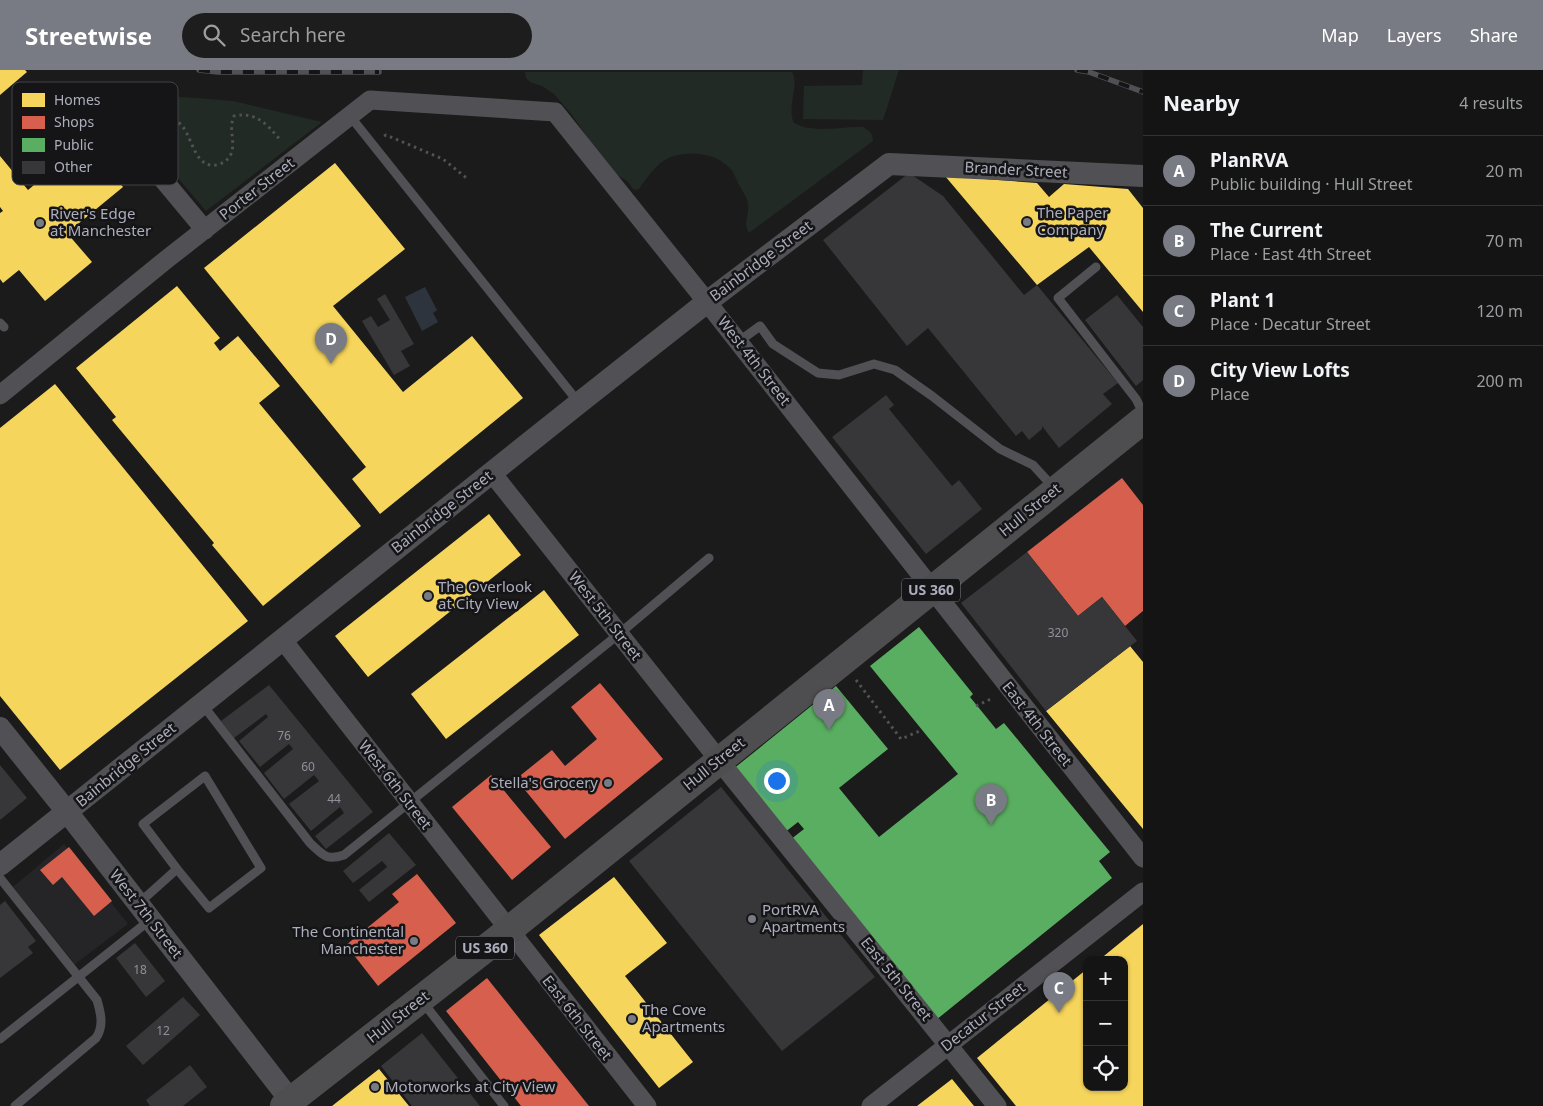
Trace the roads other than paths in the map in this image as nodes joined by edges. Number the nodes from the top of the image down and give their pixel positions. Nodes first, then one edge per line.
1 (555, 112) joint
2 (350, 116) junction
3 (889, 164) joint
4 (1143, 176) edge
5 (168, 185) edge
6 (205, 230) junction
7 (1096, 266) dead end
8 (707, 302) junction
9 (738, 342) junction
10 (0, 395) edge
11 (579, 403) junction
12 (1143, 413) edge
13 (1143, 420) edge
14 (492, 473) junction
15 (1056, 490) junction
16 (709, 558) dead end
17 (932, 589) junction
18 (620, 634) junction
19 (282, 639) junction
20 (202, 704) junction
21 (0, 728) edge
22 (719, 760) junction
23 (409, 803) junction
24 (68, 812) junction
25 (1143, 858) edge
26 (0, 866) edge
27 (177, 868) junction
28 (0, 878) edge
29 (1143, 892) edge
30 (144, 912) junction
31 (508, 930) junction
32 (78, 978) junction
33 (420, 999) junction
34 (0, 1039) edge
35 (948, 1044) junction
36 (290, 1104) edge
37 (15, 1106) edge
38 (504, 1106) edge
39 (647, 1106) edge
40 (872, 1106) edge
41 (997, 1106) edge

1 - 2 street, Porter Street
1 - 8 street, West 4th Street
2 - 6 street, Porter Street
2 - 11 lane
3 - 4 street, Brander Street
3 - 8 street, Bainbridge Street
5 - 6 street
6 - 10 street, Porter Street
7 - 12 lane
8 - 9 street, West 4th Street
8 - 11 street, Bainbridge Street
9 - 15 lane
9 - 17 street, West 4th Street
11 - 14 street, Bainbridge Street
13 - 15 main road, Hull Street / US 360
14 - 18 street, West 5th Street
14 - 19 street, Bainbridge Street
15 - 17 main road, Hull Street / US 360
16 - 18 lane
17 - 22 main road, Hull Street / US 360
17 - 25 street, East 4th Street
18 - 22 street, West 5th Street
18 - 23 lane
19 - 20 street, Bainbridge Street
19 - 23 street, West 6th Street
20 - 23 lane
20 - 24 street, Bainbridge Street
21 - 24 street, West 7th Street
22 - 31 main road, Hull Street / US 360
22 - 35 street, East 5th Street
23 - 31 street, West 6th Street
24 - 26 street, Bainbridge Street
24 - 30 street, West 7th Street
27 - 27 lane
27 - 30 lane
28 - 32 lane
29 - 35 street, Decatur Street
30 - 32 lane
30 - 36 street, West 7th Street
31 - 33 main road, Hull Street / US 360
31 - 39 street, East 6th Street
32 - 34 lane
32 - 37 lane
33 - 36 main road, Hull Street / US 360
33 - 38 lane
35 - 40 street, Decatur Street
35 - 41 street, East 5th Street

